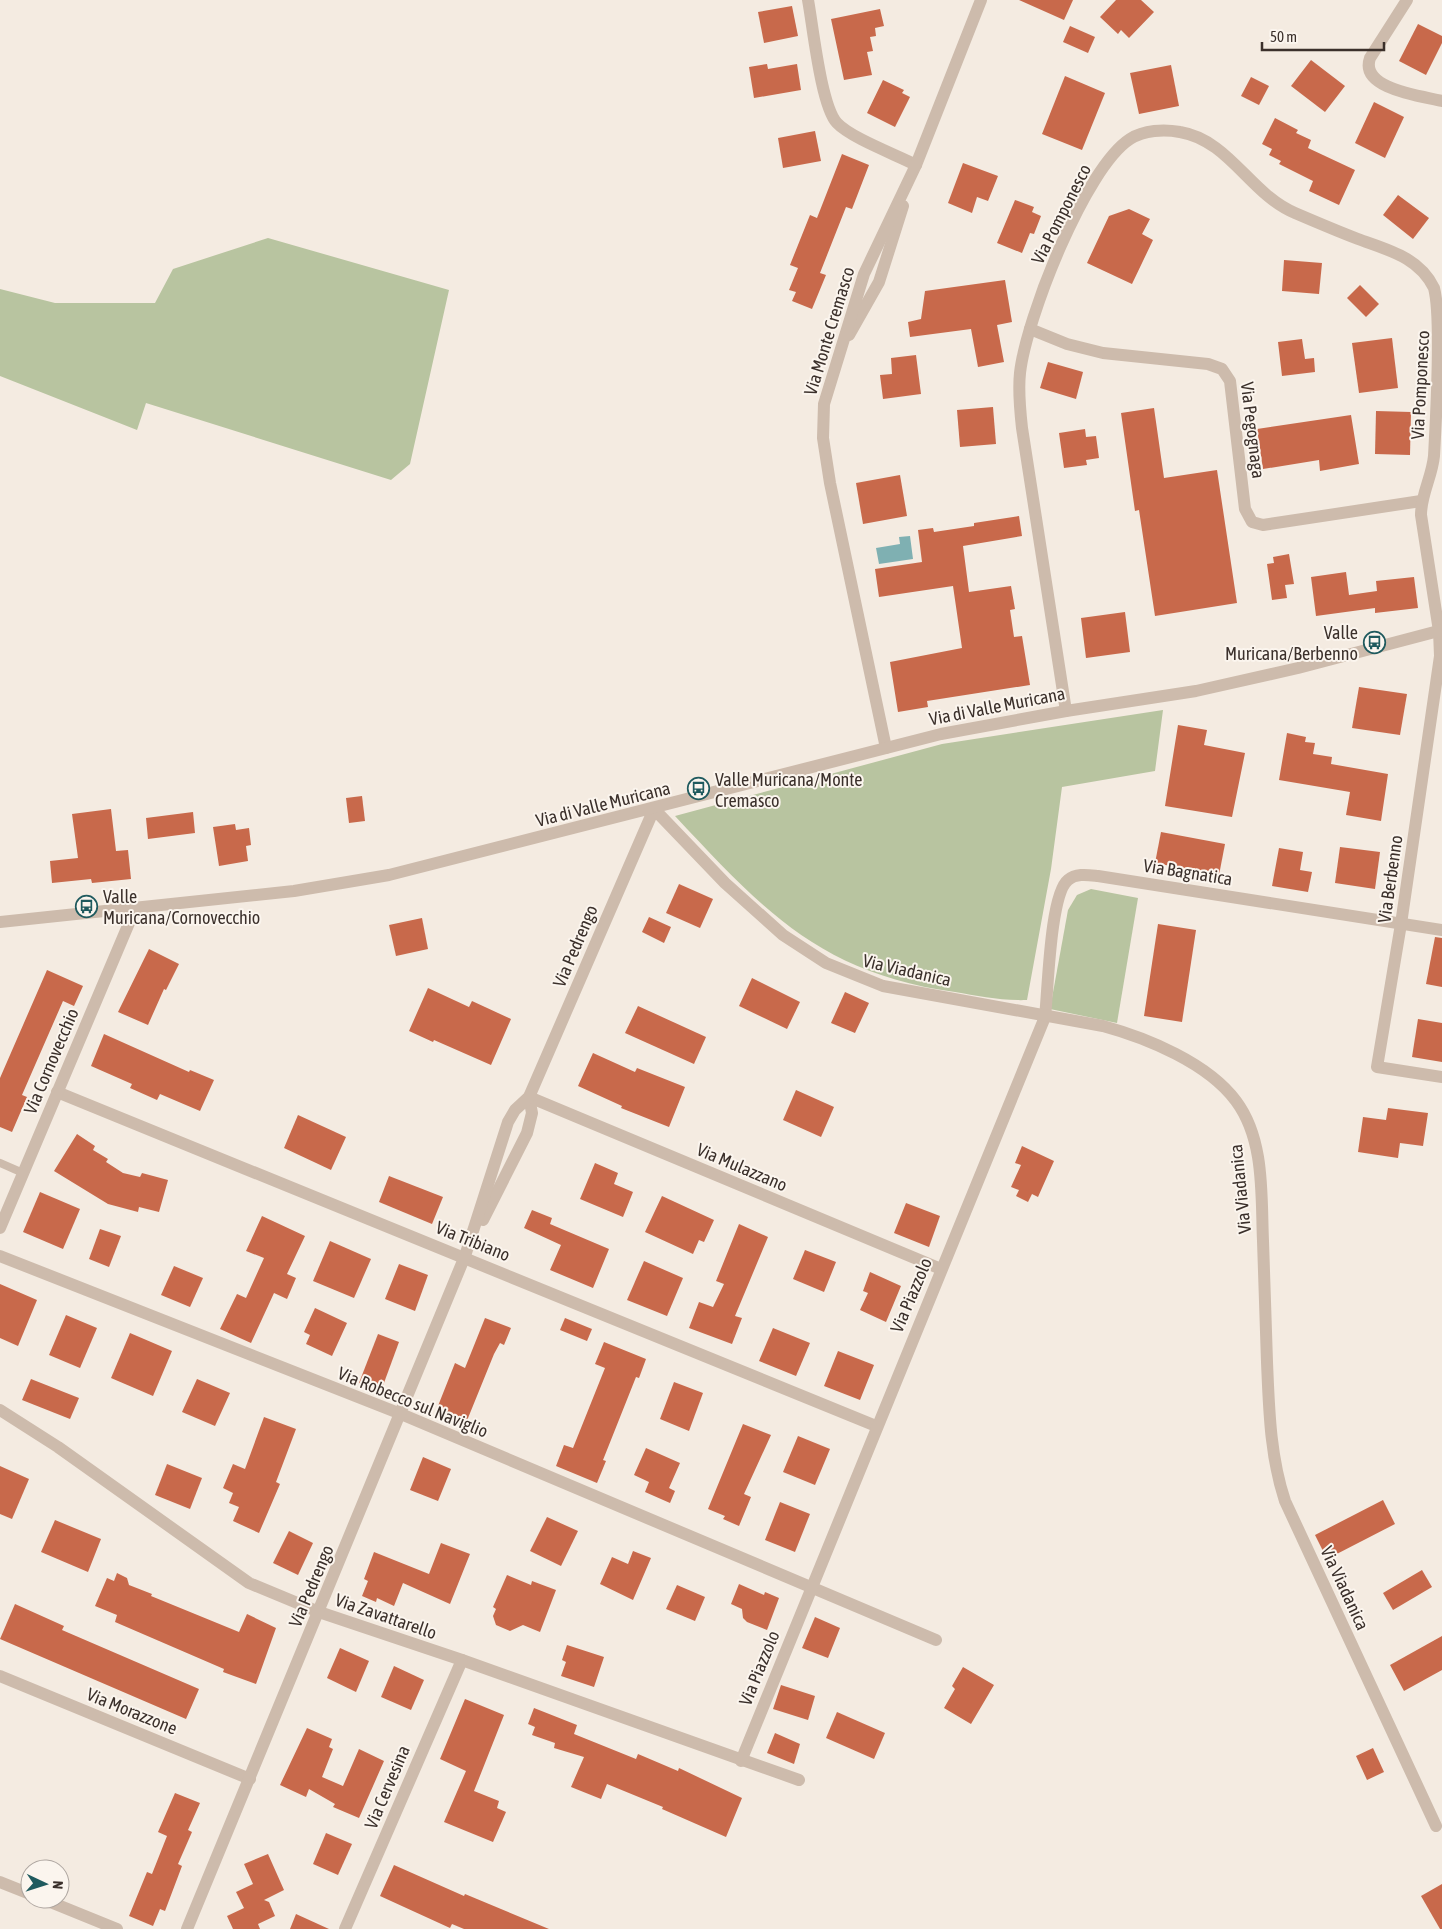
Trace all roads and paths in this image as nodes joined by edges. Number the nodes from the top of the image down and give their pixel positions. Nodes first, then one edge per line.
1 (808, 0) edge
2 (981, 0) edge
3 (1407, 0) edge
4 (1442, 101) edge
5 (916, 165) junction
6 (1030, 329) junction
7 (839, 352) junction
8 (1421, 501) junction
9 (1440, 630) edge
10 (1066, 710) junction
11 (886, 748) junction
12 (654, 809) junction
13 (135, 909) junction
14 (0, 922) edge
15 (1401, 924) junction
16 (1442, 930) edge
17 (1045, 1017) junction
18 (1442, 1078) edge
19 (57, 1092) junction
20 (529, 1097) junction
21 (0, 1162) edge
22 (23, 1172) junction
23 (0, 1228) edge
24 (0, 1256) edge
25 (465, 1256) junction
26 (941, 1269) junction
27 (0, 1410) edge
28 (401, 1414) junction
29 (876, 1426) junction
30 (810, 1588) junction
31 (319, 1612) junction
32 (936, 1640) dead end
33 (462, 1660) junction
34 (0, 1676) edge
35 (741, 1761) junction
36 (250, 1779) junction
37 (798, 1780) dead end
38 (1436, 1826) dead end
39 (0, 1882) edge
40 (20, 1890) edge
41 (68, 1909) edge
42 (117, 1929) edge
43 (187, 1929) edge
44 (345, 1929) edge

1 - 5 street
2 - 5 street, Via Monte Cremasco
3 - 4 street
5 - 7 street, Via Monte Cremasco
5 - 7 street
6 - 8 street, Via Pegognaga
6 - 8 street, Via Pomponesco
6 - 10 street, Via Pomponesco
7 - 11 street, Via Monte Cremasco
8 - 9 street, Via Pomponesco
9 - 10 street, Via di Valle Muricana
9 - 15 street, Via Berbenno
10 - 11 street, Via di Valle Muricana
11 - 12 street, Via di Valle Muricana
12 - 13 street, Via di Valle Muricana
12 - 17 street, Via Viadanica
12 - 20 street, Via Pedrengo
13 - 14 street, Via di Valle Muricana
13 - 19 street, Via Cornovecchio
15 - 16 street, Via Bagnatica
15 - 17 street, Via Bagnatica
15 - 18 street, Via Berbenno
17 - 26 street, Via Piazzolo
17 - 38 street, Via Viadanica
19 - 22 street, Via Cornovecchio
19 - 25 street, Via Tribiano
20 - 25 street, Via Pedrengo
20 - 25 street, Via Pedrengo
20 - 26 street, Via Mulazzano
21 - 22 lane
22 - 23 street, Via Cornovecchio
24 - 28 street, Via Robecco sul Naviglio
25 - 28 street, Via Pedrengo
25 - 29 street, Via Tribiano
26 - 29 street, Via Piazzolo
27 - 31 street, Via Zavattarello
28 - 30 street, Via Robecco sul Naviglio
28 - 31 street, Via Pedrengo
29 - 30 street, Via Piazzolo
30 - 32 street
30 - 35 street, Via Piazzolo
31 - 33 street, Via Zavattarello
31 - 36 street, Via Pedrengo
33 - 35 street, Via Zavattarello
33 - 44 street, Via Cervesina
34 - 36 street, Via Morazzone
35 - 37 street, Via Zavattarello
36 - 43 street, Via Pedrengo
39 - 40 street
41 - 42 street

